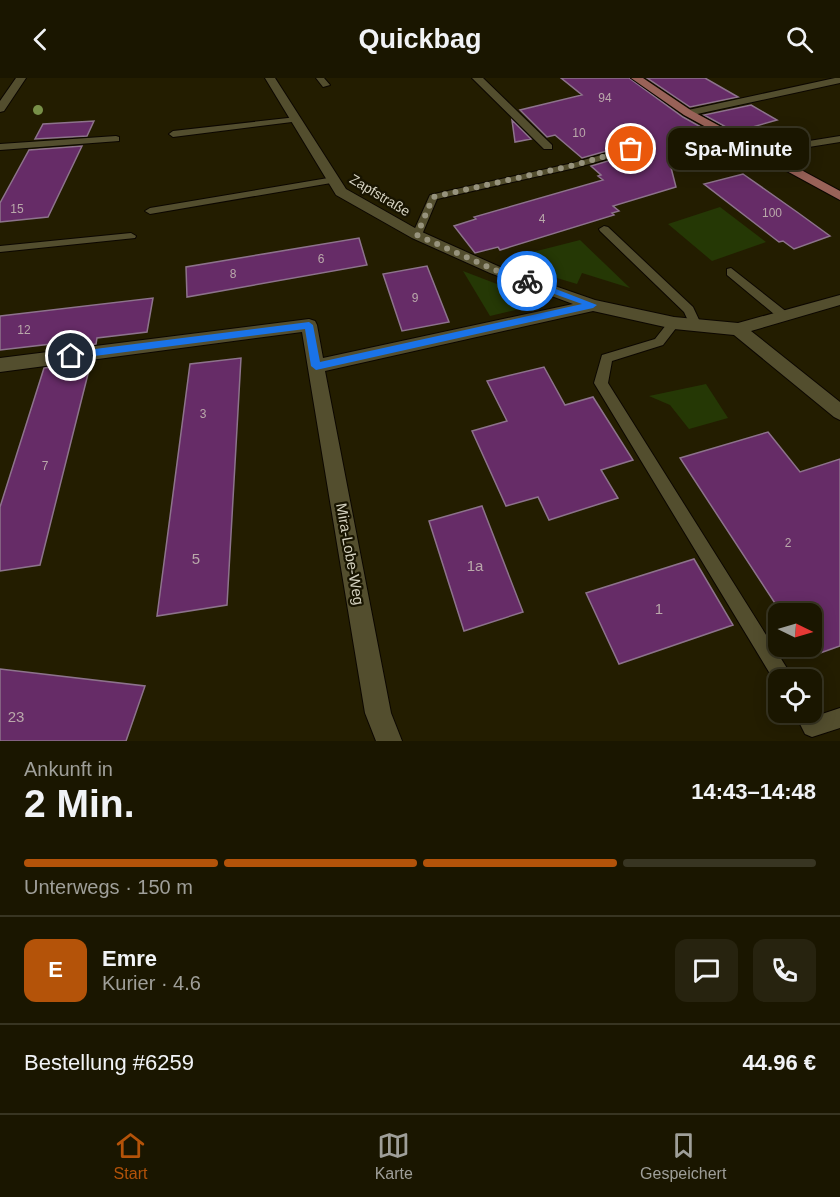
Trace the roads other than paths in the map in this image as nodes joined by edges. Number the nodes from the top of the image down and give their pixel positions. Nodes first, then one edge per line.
1 (21, 78) edge
2 (270, 78) edge
3 (320, 78) edge
4 (477, 78) edge
5 (636, 78) edge
6 (840, 80) edge
7 (326, 85) dead end
8 (0, 109) edge
9 (688, 113) junction
10 (297, 119) junction
11 (174, 134) dead end
12 (116, 139) dead end
13 (840, 139) edge
14 (650, 144) dead end
15 (0, 147) edge
16 (548, 147) dead end
17 (748, 147) junction
18 (334, 180) junction
19 (840, 196) edge
20 (150, 212) dead end
21 (604, 229) dead end
22 (417, 235) junction
23 (131, 236) dead end
24 (0, 249) edge
25 (731, 273) dead end
26 (840, 300) edge
27 (593, 305) junction
28 (784, 316) junction
29 (674, 322) junction
30 (695, 324) junction
31 (738, 328) junction
32 (0, 365) edge
33 (316, 366) junction
34 (840, 412) edge
35 (776, 669) edge
36 (840, 718) edge
37 (810, 723) edge
38 (389, 741) edge

1 - 8 street
2 - 10 street, Zapfstraße
3 - 7 lane
4 - 16 street
5 - 9 main road
6 - 9 street
9 - 17 main road
10 - 11 lane
10 - 18 street, Zapfstraße
12 - 15 lane
13 - 17 lane
14 - 22 lane
17 - 19 main road
18 - 20 lane
18 - 22 street, Zapfstraße
21 - 30 lane
22 - 27 street, Zapfstraße
23 - 24 lane
25 - 28 lane
26 - 28 street
27 - 29 street, Zapfstraße
27 - 33 street
28 - 31 street
29 - 30 street, Zapfstraße
29 - 35 lane
30 - 31 street, Zapfstraße
31 - 34 street
32 - 33 street, Mira-Lobe-Weg
33 - 38 street, Mira-Lobe-Weg
36 - 37 lane

